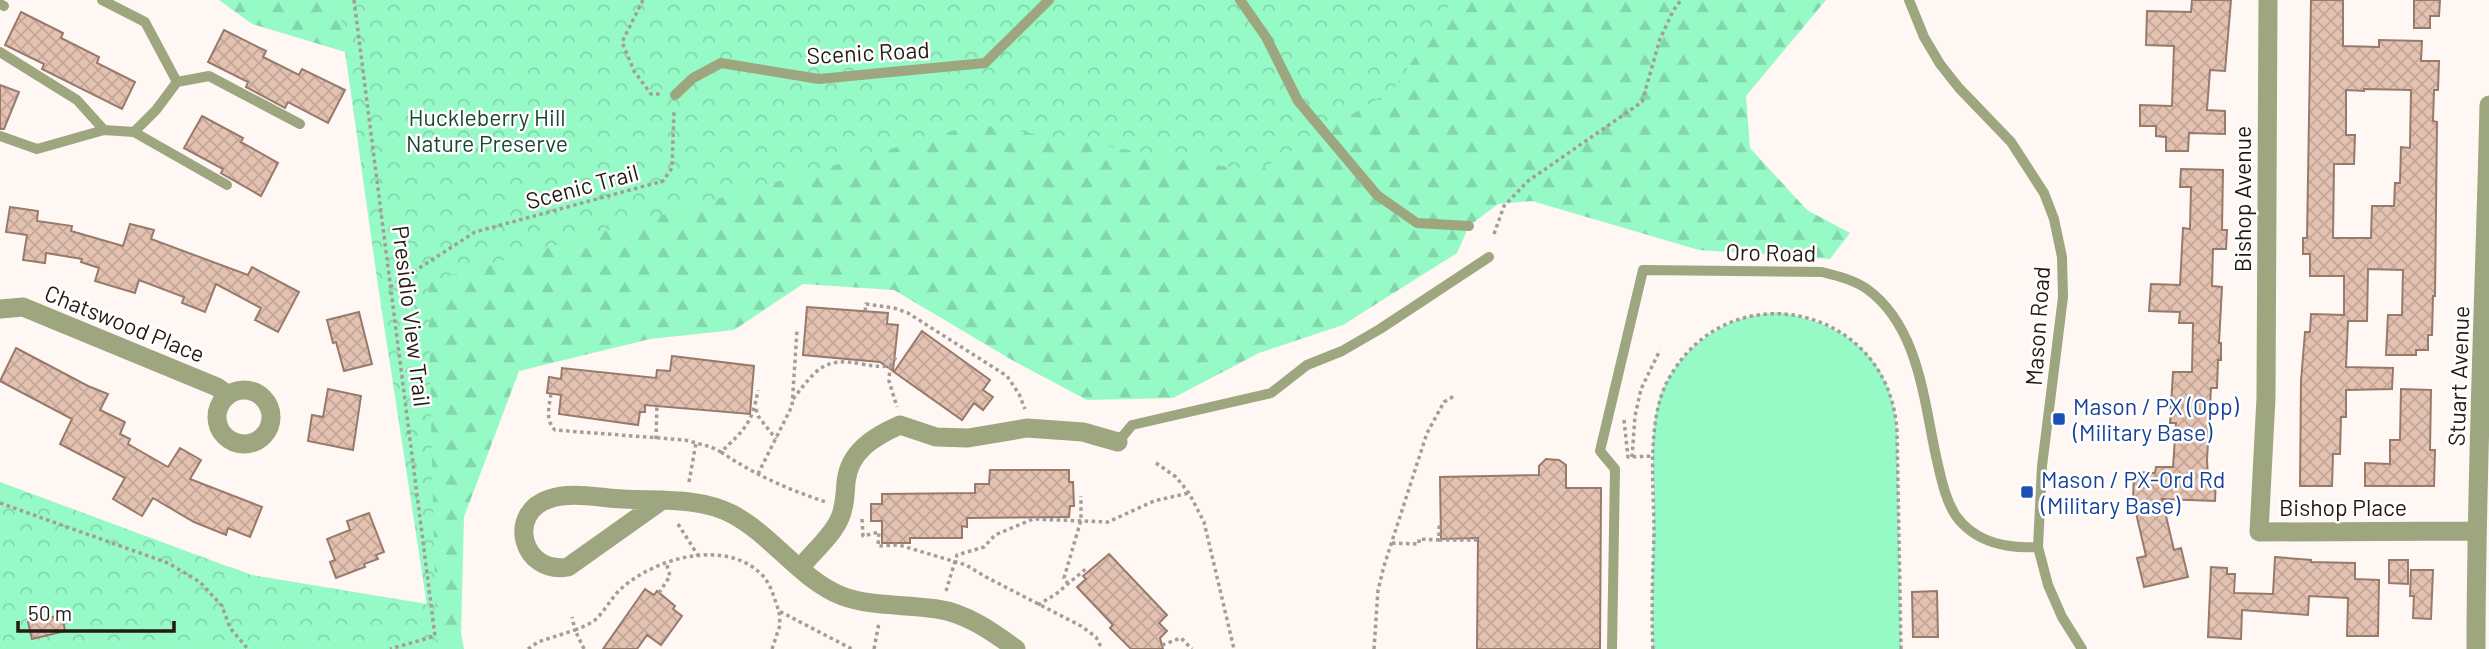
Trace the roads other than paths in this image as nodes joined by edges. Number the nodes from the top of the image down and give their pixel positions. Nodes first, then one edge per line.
1 (102, 0) edge
2 (1049, 0) edge
3 (1240, 0) edge
4 (1909, 0) edge
5 (2268, 0) edge
6 (0, 52) edge
7 (177, 82) junction
8 (675, 95) road end
9 (2489, 105) edge
10 (300, 124) dead end
11 (104, 130) junction
12 (134, 132) junction
13 (0, 136) edge
14 (227, 184) dead end
15 (1469, 226) dead end
16 (1489, 257) dead end
17 (0, 309) edge
18 (2487, 315) edge
19 (228, 396) dead end
20 (2266, 398) joint
21 (1118, 442) joint
22 (661, 501) junction
23 (2476, 531) junction
24 (2038, 547) junction
25 (801, 567) junction
26 (1016, 649) edge
27 (1612, 649) edge
28 (2082, 649) edge
29 (2476, 649) edge

1 - 7 lane
2 - 8 lane, Scenic Road
3 - 15 lane
4 - 24 lane, Mason Road
5 - 20 street, Bishop Avenue
6 - 11 lane
7 - 10 lane
7 - 12 lane
9 - 18 street, Stuart Avenue
11 - 12 lane
11 - 13 lane
12 - 14 lane
16 - 21 lane
17 - 19 street, Chatswood Place
18 - 23 street, Stuart Avenue
20 - 23 street, Bishop Place
21 - 25 street
22 - 22 street
22 - 25 street
23 - 29 street, Stuart Avenue
24 - 27 lane, Oro Road
24 - 28 lane, Mason Road
25 - 26 street

